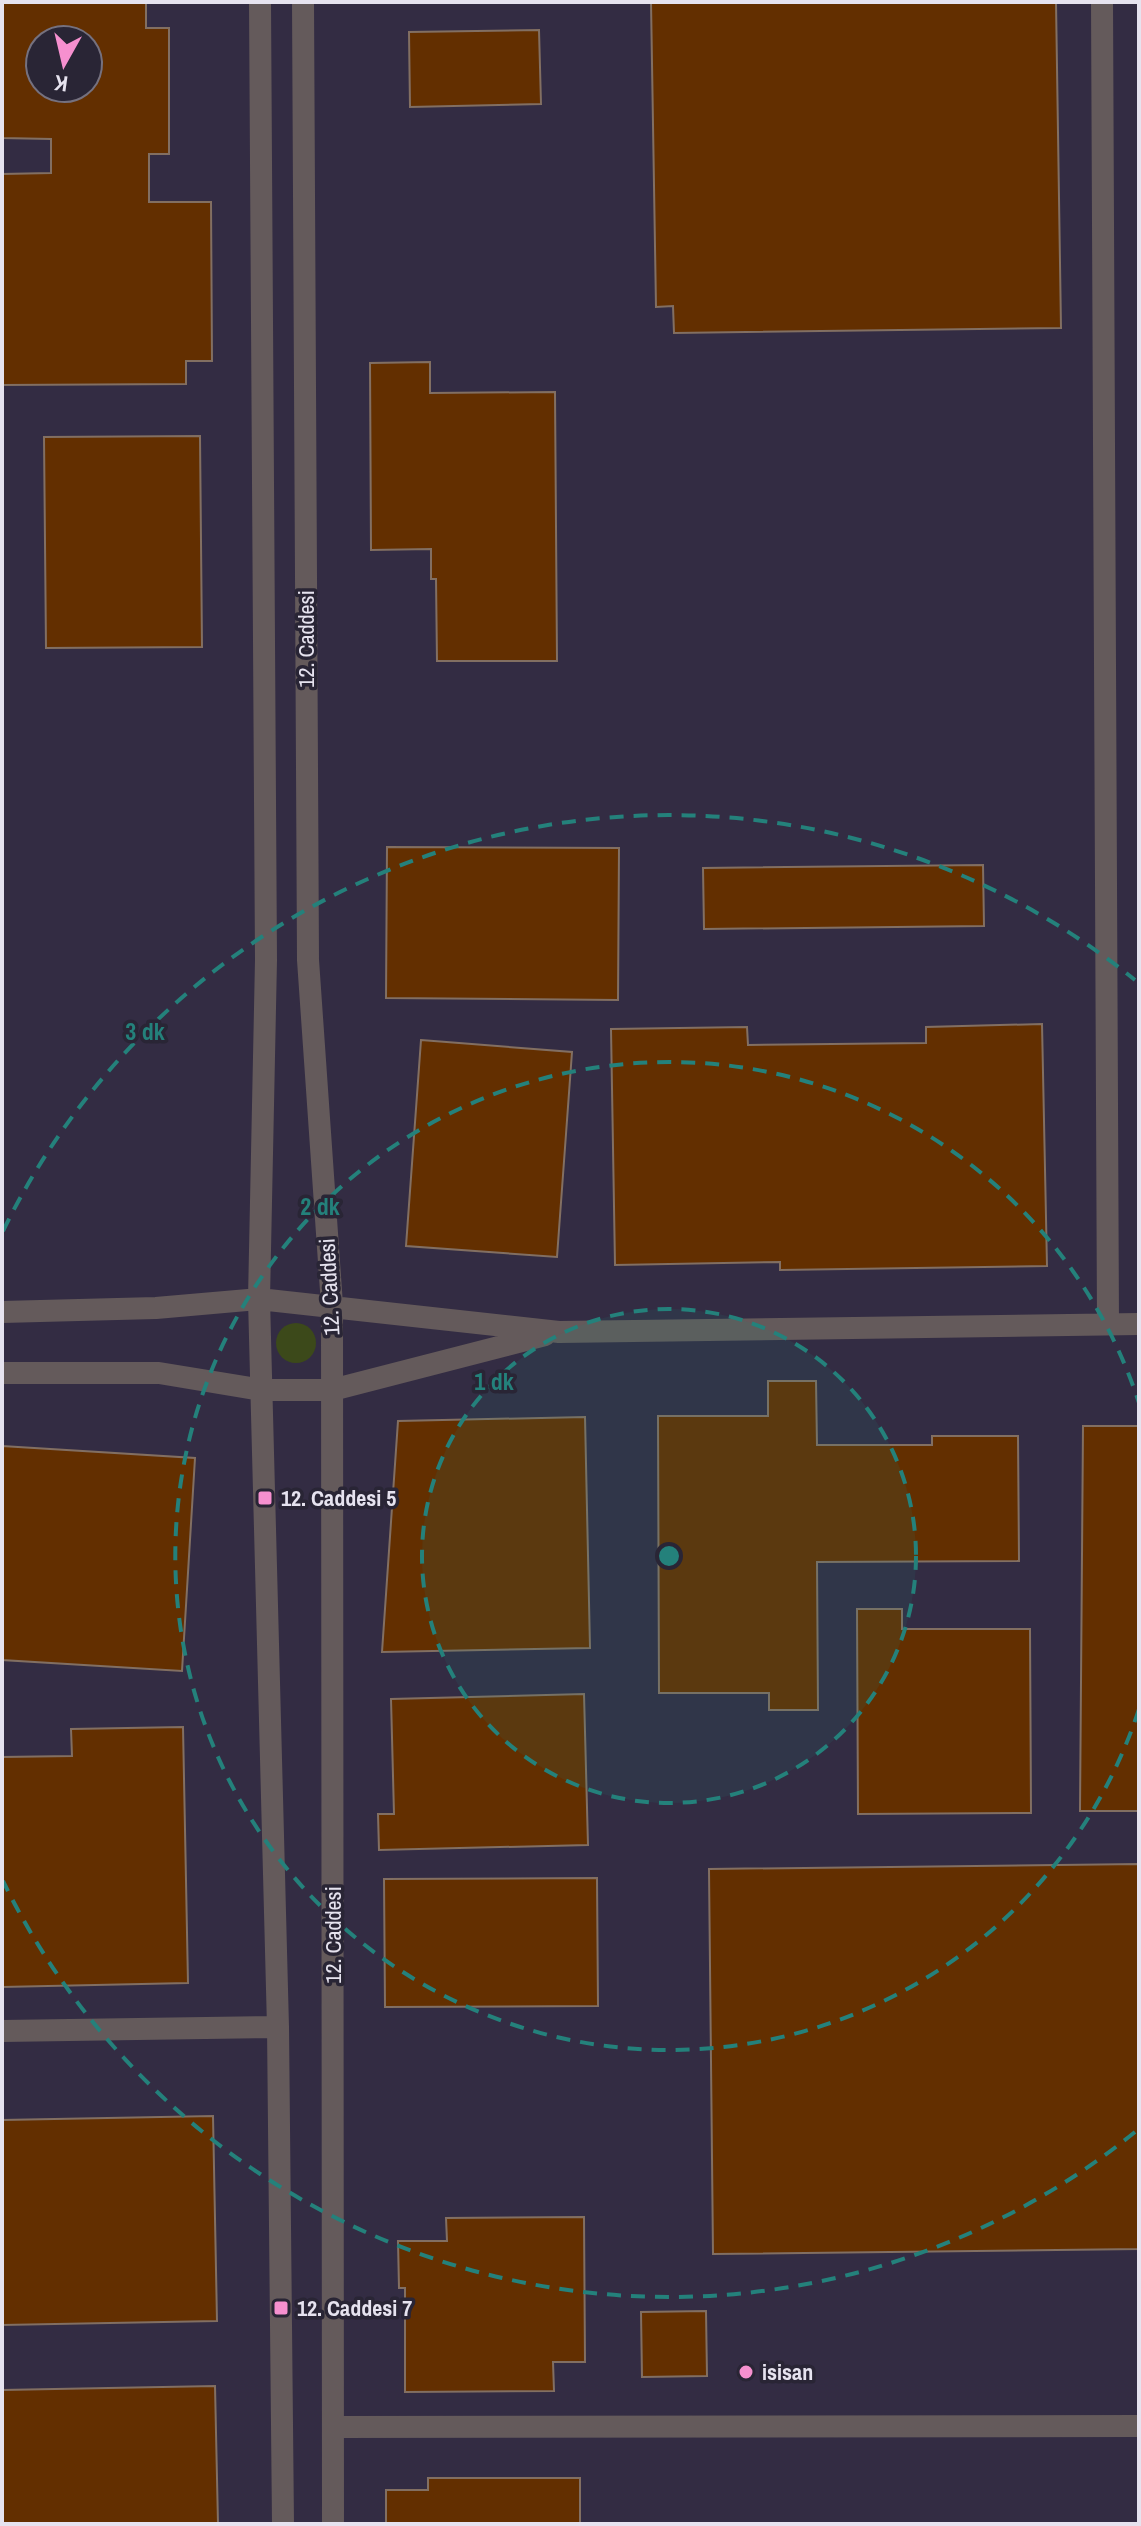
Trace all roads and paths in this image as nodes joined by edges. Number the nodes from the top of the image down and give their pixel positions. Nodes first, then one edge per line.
1 (260, 2) edge
2 (303, 2) edge
3 (1102, 2) edge
4 (259, 1299) junction
5 (332, 1305) junction
6 (2, 1312) edge
7 (1108, 1324) junction
8 (1139, 1324) edge
9 (559, 1332) junction
10 (2, 1373) edge
11 (262, 1390) junction
12 (332, 1390) junction
13 (278, 2027) junction
14 (2, 2031) edge
15 (1139, 2426) edge
16 (333, 2427) junction
17 (283, 2524) edge
18 (333, 2524) edge

1 - 4 street, 12. Caddesi
2 - 5 street, 12. Caddesi
3 - 7 street
4 - 5 street
4 - 6 street
4 - 11 street, 12. Caddesi
5 - 9 street
5 - 12 street, 12. Caddesi
7 - 8 street
7 - 9 street
9 - 12 street
10 - 11 street
11 - 12 street
11 - 13 street, 12. Caddesi
12 - 16 street, 12. Caddesi
13 - 14 street
13 - 17 street, 12. Caddesi
15 - 16 street
16 - 18 street, 12. Caddesi

